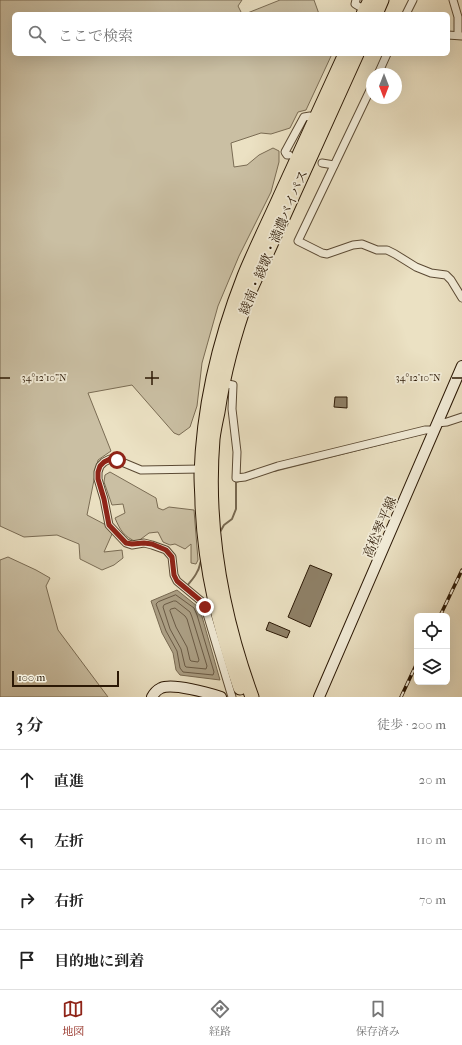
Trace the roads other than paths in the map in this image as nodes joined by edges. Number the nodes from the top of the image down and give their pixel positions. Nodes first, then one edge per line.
1 (356, 0) edge
2 (382, 0) edge
3 (413, 0) edge
4 (453, 0) edge
5 (368, 9) edge
6 (407, 12) edge
7 (450, 34) edge
8 (460, 35) edge
9 (344, 56) edge
10 (356, 56) edge
11 (386, 56) edge
12 (381, 68) edge
13 (366, 98) edge
14 (320, 122) junction
15 (289, 155) dead end
16 (322, 163) dead end
17 (334, 165) junction
18 (462, 298) edge
19 (462, 366) edge
20 (222, 383) junction
21 (462, 417) edge
22 (436, 426) junction
23 (202, 470) junction
24 (208, 520) junction
25 (152, 697) edge
26 (221, 697) edge
27 (232, 697) edge
28 (242, 697) edge
29 (252, 697) edge
30 (319, 697) edge

1 - 5 street
2 - 5 highway
3 - 6 street
4 - 8 street
7 - 8 street
9 - 14 highway, 綾南・綾歌・満濃バイパス
10 - 14 highway, 綾南・綾歌・満濃バイパス
11 - 12 street
13 - 17 street
14 - 15 street
14 - 20 highway, 綾南・綾歌・満濃バイパス
14 - 23 highway, 綾南・綾歌・満濃バイパス
16 - 17 street
17 - 18 street
19 - 22 main road, 高松琴平線
20 - 22 street
20 - 24 highway, 綾南・綾歌・満濃バイパス
21 - 22 street
22 - 30 main road, 高松琴平線
23 - 24 highway, 綾南・綾歌・満濃バイパス
23 - 27 street
24 - 28 highway, 綾南・綾歌・満濃バイパス
24 - 29 highway, 綾南・綾歌・満濃バイパス
25 - 26 main road

